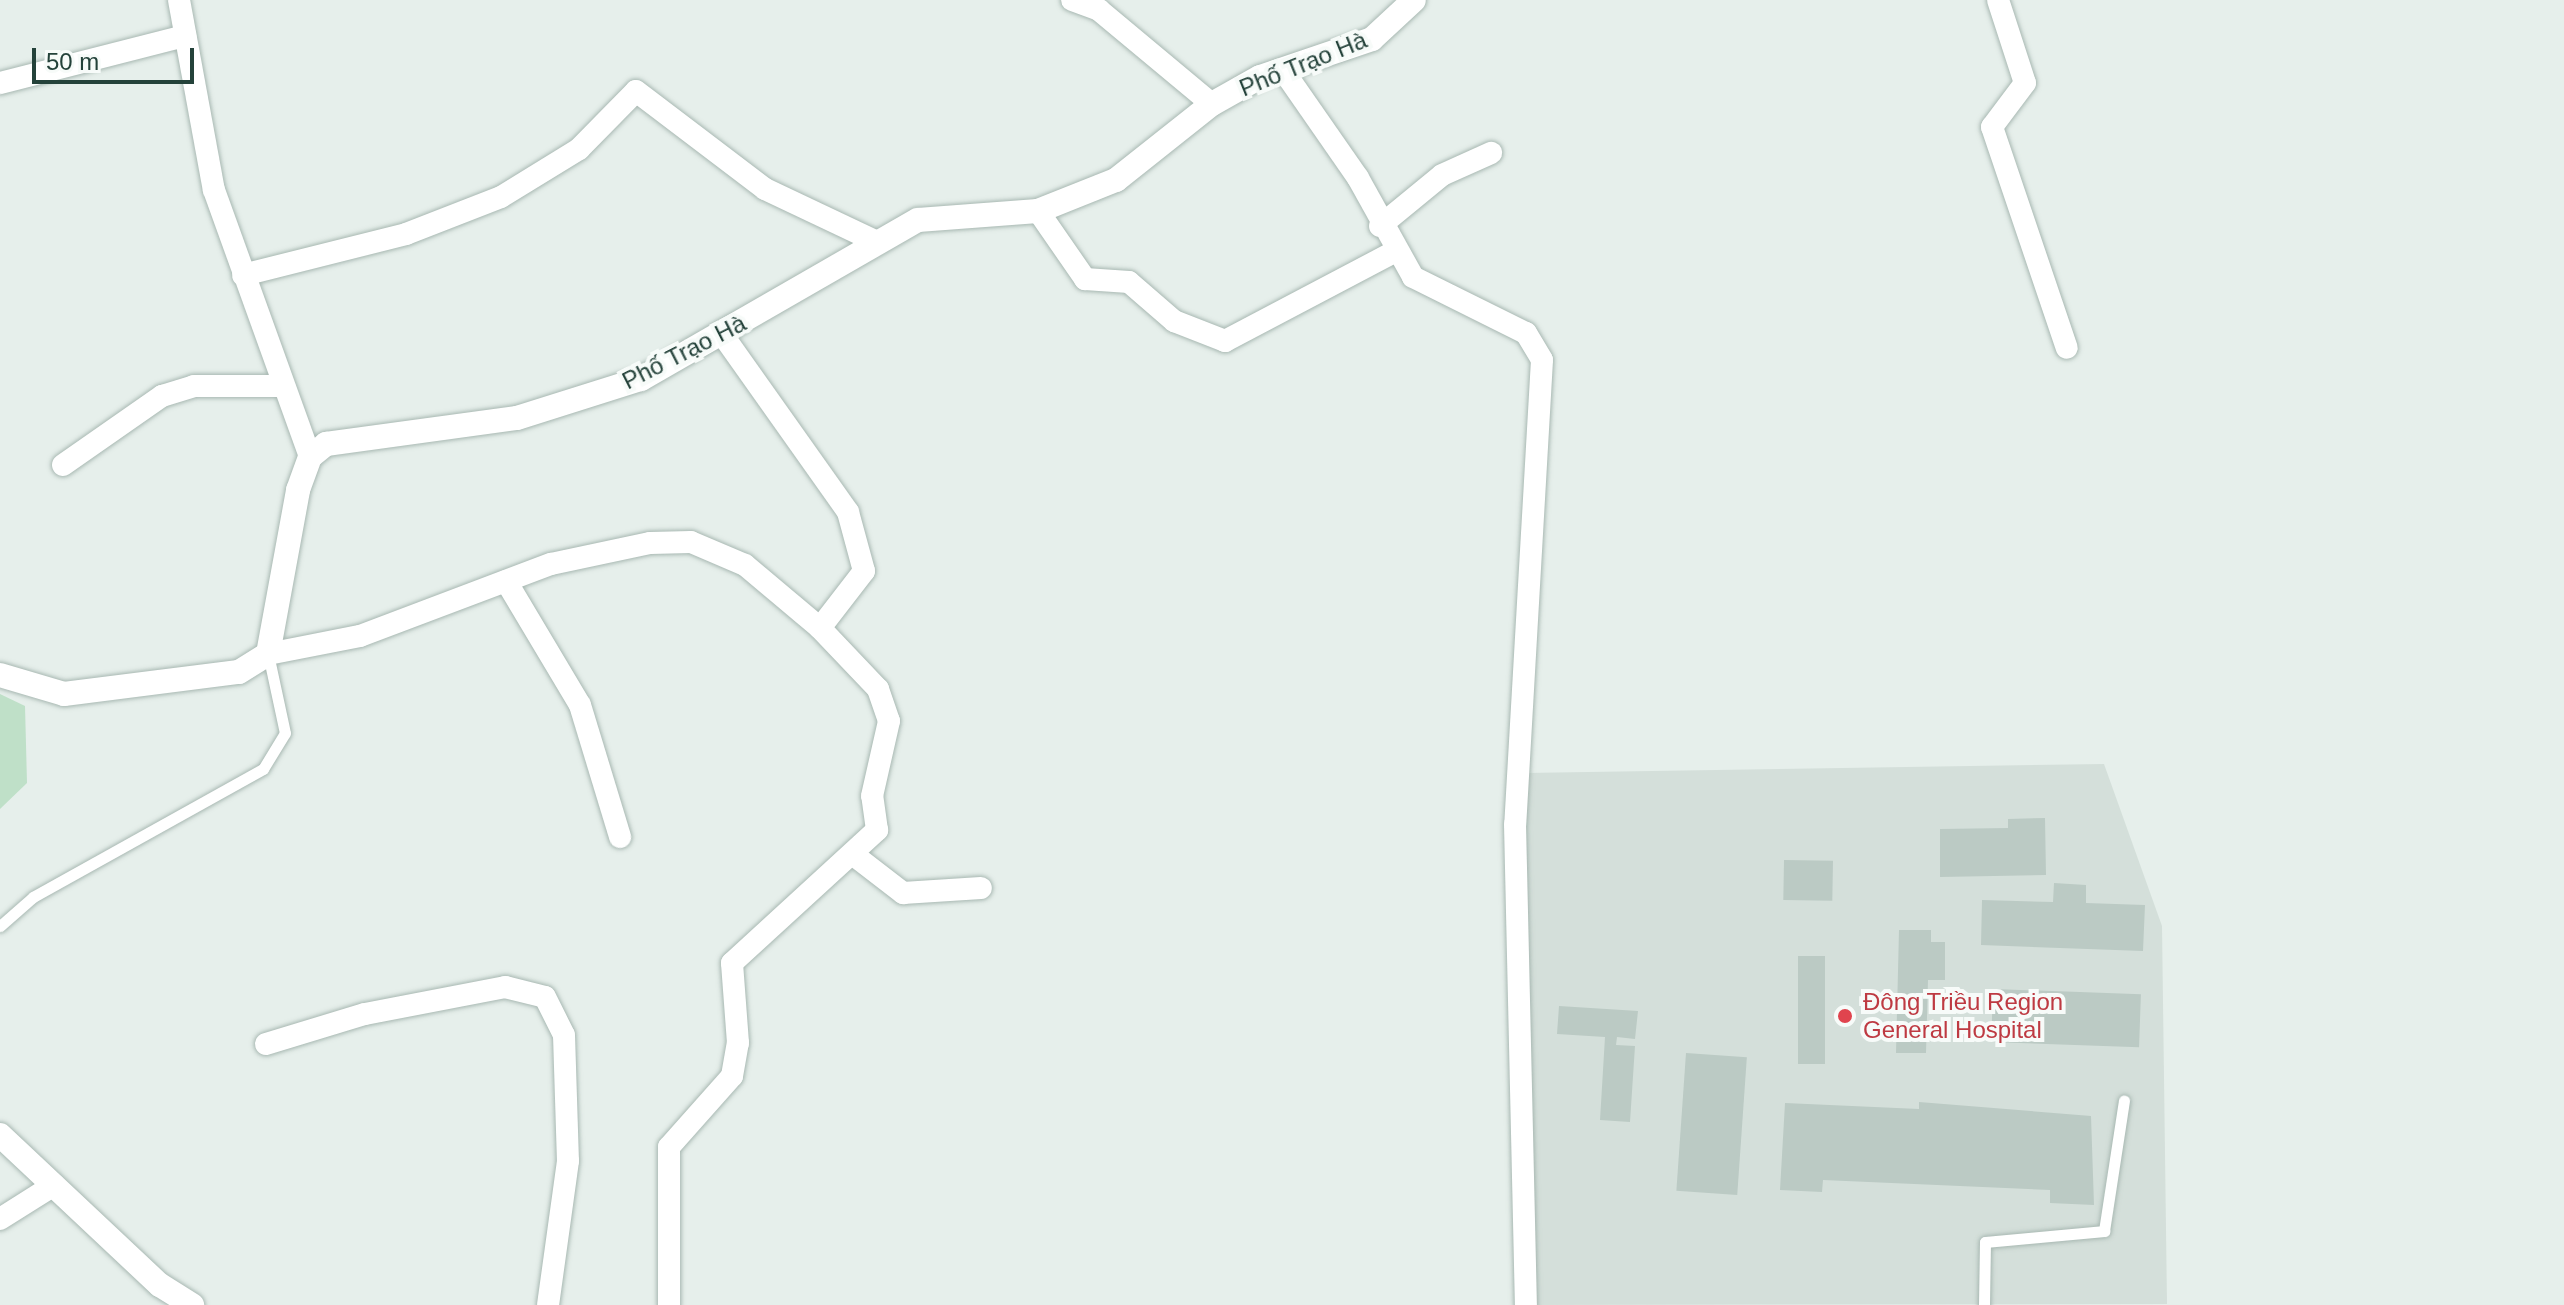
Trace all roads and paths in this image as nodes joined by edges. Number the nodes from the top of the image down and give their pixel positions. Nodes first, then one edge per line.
1 (179, 0) edge
2 (1072, 0) edge
3 (1414, 0) edge
4 (1998, 0) edge
5 (185, 36) junction
6 (1283, 70) junction
7 (0, 83) edge
8 (1212, 104) junction
9 (1491, 153) dead end
10 (1038, 211) junction
11 (1380, 226) junction
12 (877, 242) junction
13 (1394, 252) junction
14 (243, 275) junction
15 (722, 334) junction
16 (2067, 348) dead end
17 (280, 386) junction
18 (310, 457) junction
19 (63, 465) dead end
20 (506, 581) junction
21 (820, 628) junction
22 (268, 654) junction
23 (0, 675) edge
24 (620, 837) dead end
25 (855, 856) junction
26 (981, 888) dead end
27 (0, 926) edge
28 (266, 1044) dead end
29 (2124, 1101) dead end
30 (0, 1135) edge
31 (54, 1185) junction
32 (0, 1219) edge
33 (192, 1305) edge
34 (548, 1305) edge
35 (669, 1305) edge
36 (1526, 1305) edge
37 (1984, 1305) edge

1 - 5 street
2 - 8 street
3 - 6 street, Phố Trạo Hà
4 - 16 street
5 - 7 street
5 - 14 street
6 - 8 street, Phố Trạo Hà
6 - 11 street
8 - 10 street, Phố Trạo Hà
9 - 11 street
10 - 12 street, Phố Trạo Hà
10 - 13 street
11 - 13 street
12 - 14 street
12 - 15 street, Phố Trạo Hà
13 - 36 street
14 - 17 street
15 - 18 street, Phố Trạo Hà
15 - 21 street
17 - 18 street
17 - 19 street
18 - 22 street
20 - 21 street
20 - 22 street
20 - 24 street
21 - 25 street
22 - 23 street
22 - 27 lane
25 - 26 street
25 - 35 street
28 - 34 street
29 - 37 lane
30 - 31 street
31 - 32 street
31 - 33 street

